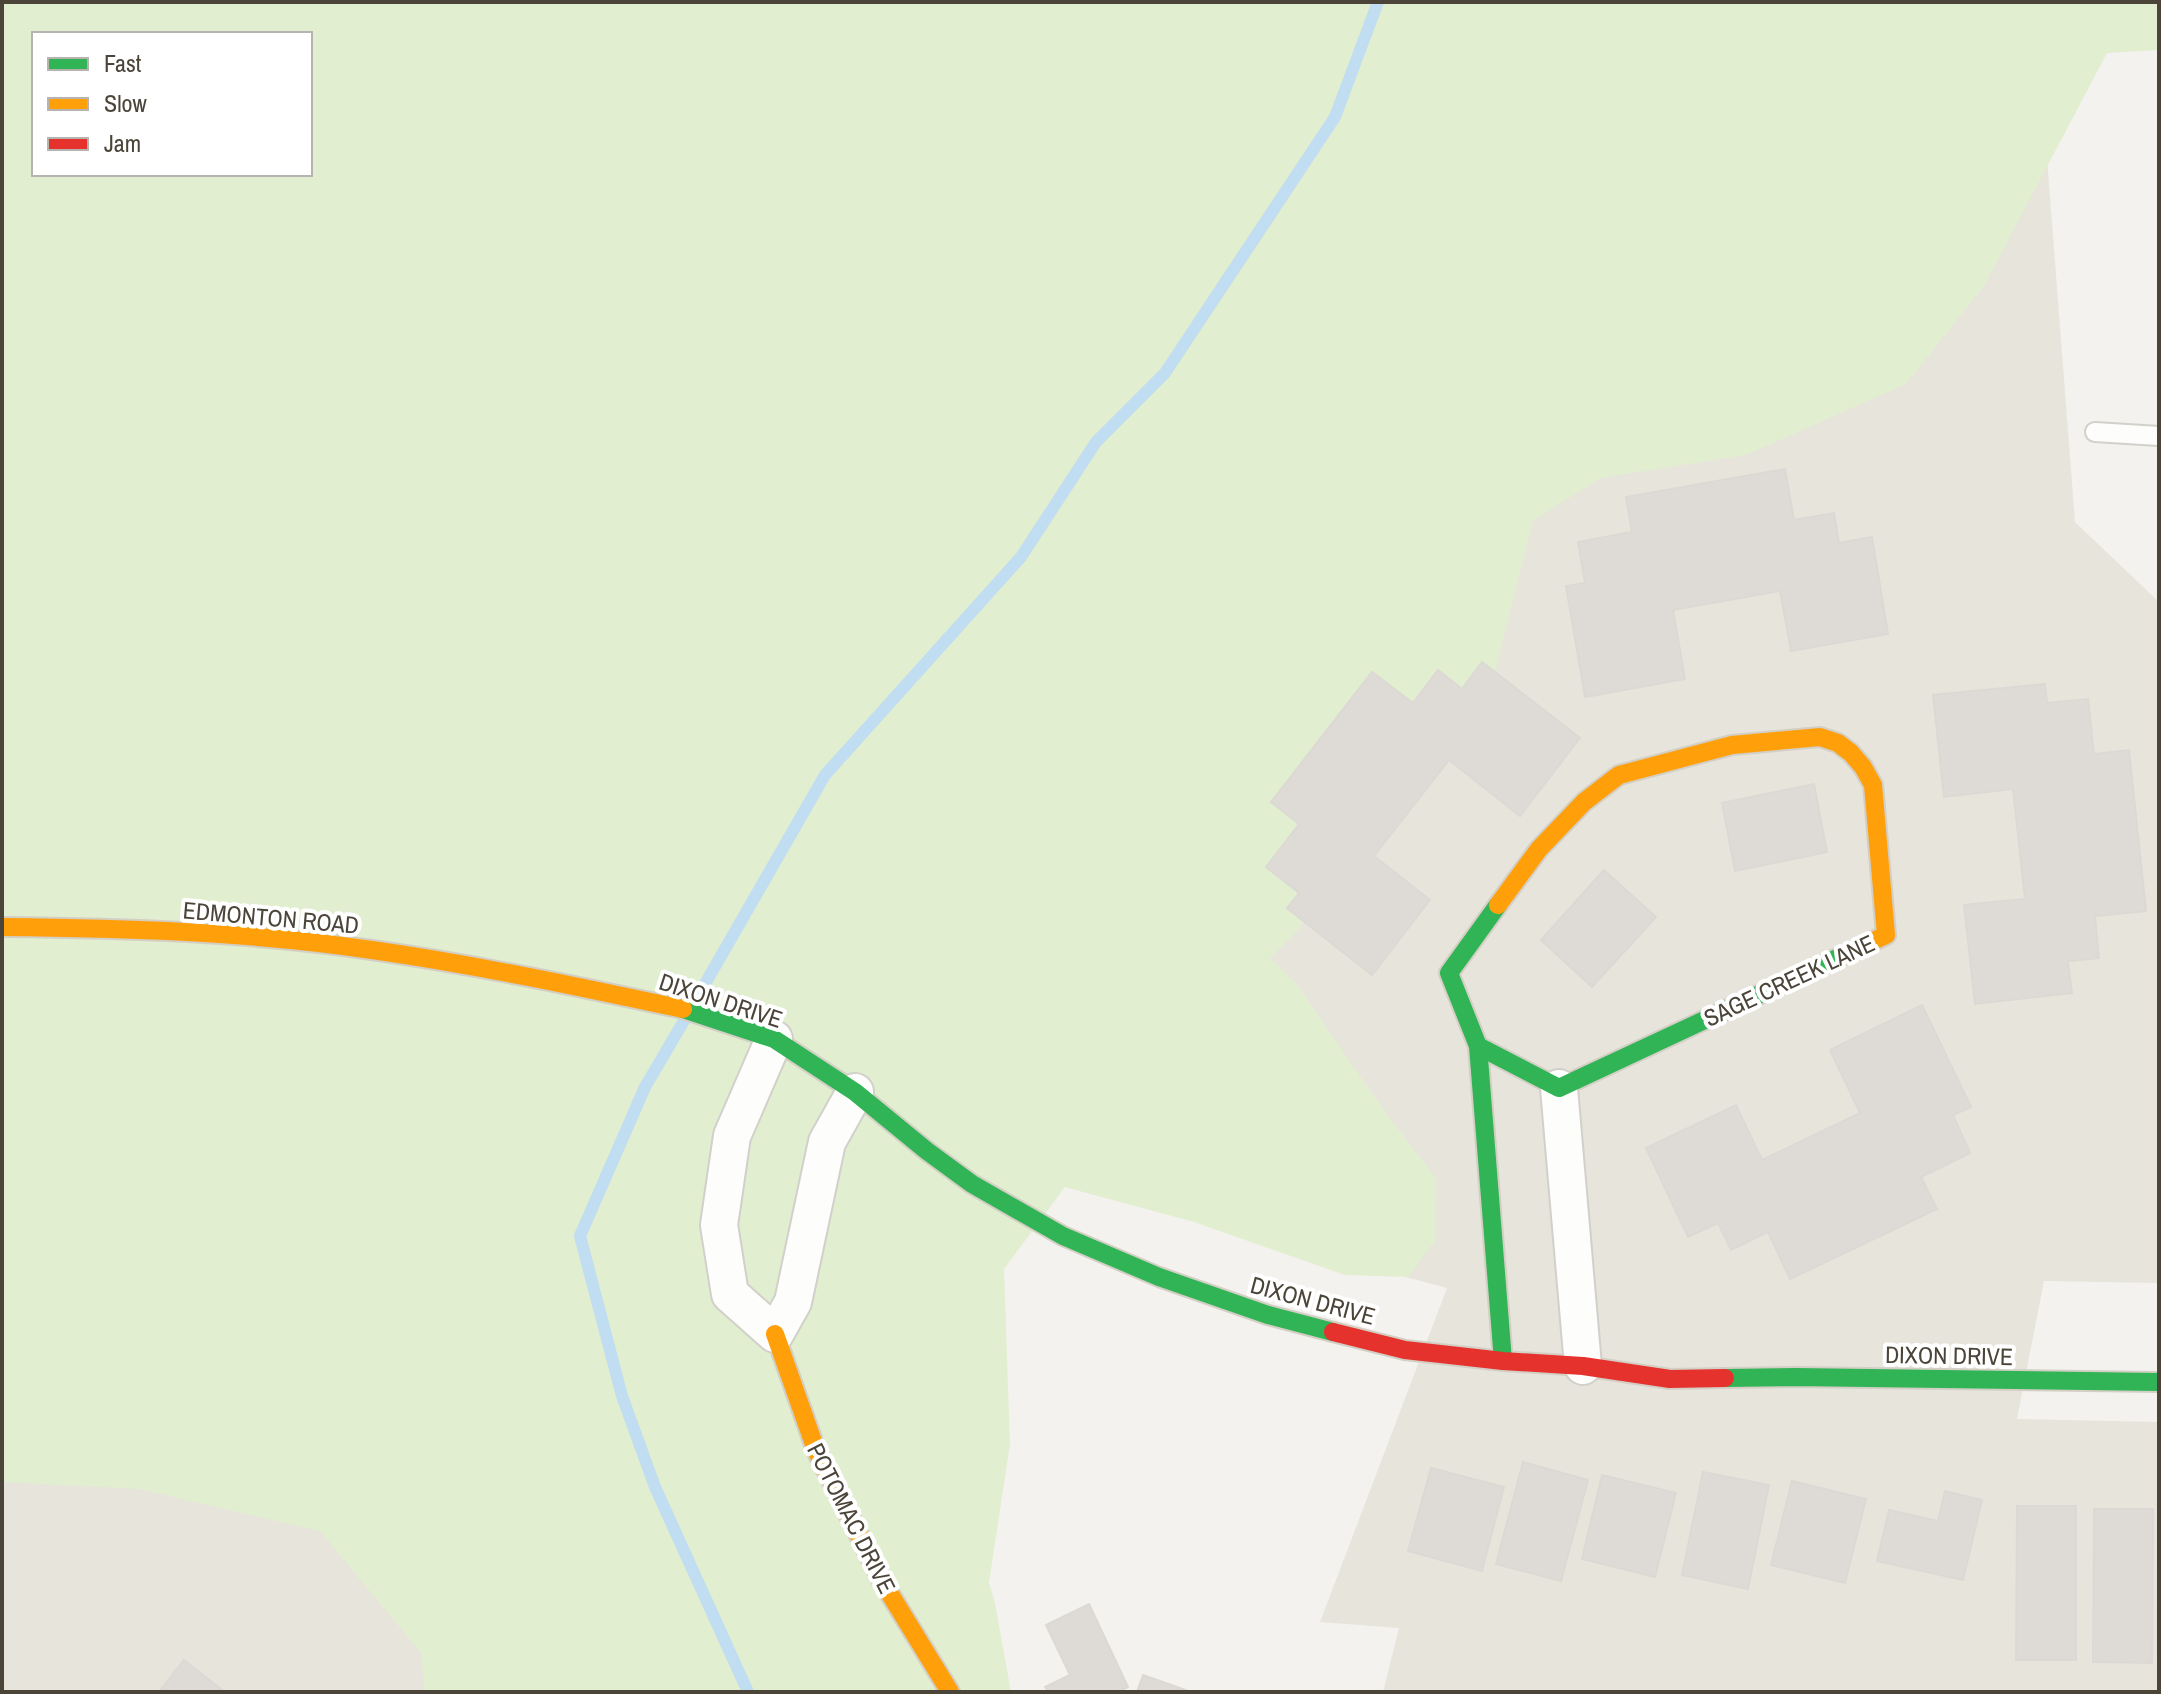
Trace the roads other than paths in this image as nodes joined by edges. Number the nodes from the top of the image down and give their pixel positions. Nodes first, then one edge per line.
1 (2095, 432) dead end
2 (2159, 436) edge
3 (2, 927) edge
4 (533, 977) joint
5 (774, 1039) junction
6 (1478, 1046) junction
7 (1559, 1088) junction
8 (855, 1092) junction
9 (775, 1334) junction
10 (1503, 1361) junction
11 (1583, 1366) junction
12 (2159, 1382) edge
13 (950, 1692) edge

1 - 2 lane
3 - 4 street, EDMONTON ROAD
4 - 5 street, DIXON DRIVE
5 - 8 street, DIXON DRIVE
5 - 9 street, POTOMAC DRIVE
6 - 7 street
6 - 7 street, SAGE CREEK LANE
6 - 10 street, SAGE CREEK LANE
7 - 11 street
8 - 9 street
8 - 10 street, DIXON DRIVE
9 - 13 street, POTOMAC DRIVE
10 - 11 street, DIXON DRIVE
11 - 12 street, DIXON DRIVE

